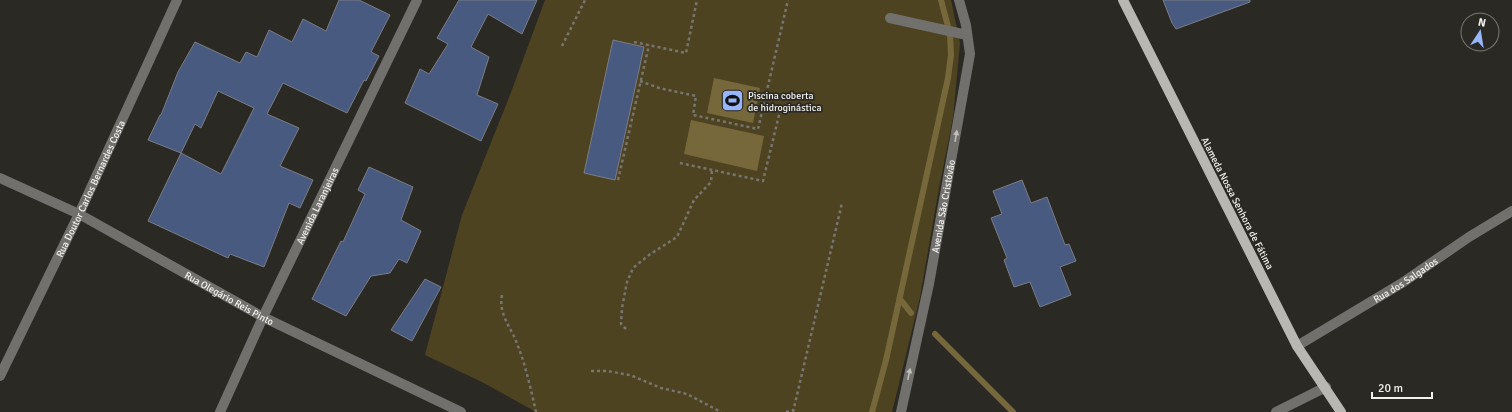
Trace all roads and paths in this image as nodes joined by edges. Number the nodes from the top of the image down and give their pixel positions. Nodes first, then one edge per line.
1 (177, 0) edge
2 (417, 0) edge
3 (585, 0) edge
4 (697, 0) edge
5 (788, 0) edge
6 (959, 0) edge
7 (1123, 0) edge
8 (890, 18) dead end
9 (967, 35) junction
10 (634, 42) dead end
11 (649, 45) junction
12 (562, 46) dead end
13 (640, 81) junction
14 (762, 107) junction
15 (680, 163) dead end
16 (712, 170) junction
17 (0, 178) edge
18 (618, 180) dead end
19 (842, 203) dead end
20 (1512, 211) edge
21 (78, 214) junction
22 (502, 295) dead end
23 (263, 317) junction
24 (626, 329) dead end
25 (1297, 346) junction
26 (591, 371) dead end
27 (0, 376) edge
28 (1326, 387) junction
29 (793, 411) edge
30 (220, 412) edge
31 (461, 412) edge
32 (536, 412) edge
33 (721, 412) edge
34 (786, 412) edge
35 (901, 412) edge
36 (1276, 412) edge
37 (1341, 412) edge

1 - 21 street, Rua Doutor Carlos Bernardes Costa
2 - 23 street, Avenida Laranjeiras
3 - 12 path
4 - 11 path
5 - 14 path
6 - 9 street, Avenida São Cristóvão
7 - 25 main road, Alameda Nossa Senhora de Fátima
8 - 9 street
35 -> 9 street, Avenida São Cristóvão
10 - 11 path
11 - 13 path
13 - 14 path
13 - 18 path
14 - 16 path
15 - 16 path
16 - 24 path
17 - 21 street, Rua Olegário Reis Pinto
19 - 29 path
20 - 25 street, Rua dos Salgados
21 - 23 street, Rua Olegário Reis Pinto
21 - 27 street, Rua Doutor Carlos Bernardes Costa
22 - 32 path
23 - 30 street, Avenida Laranjeiras
23 - 31 street, Rua Olegário Reis Pinto
25 - 28 main road, Alameda Nossa Senhora de Fátima
26 - 33 path
28 - 36 street
28 - 37 main road, Alameda Nossa Senhora de Fátima
29 - 34 path

